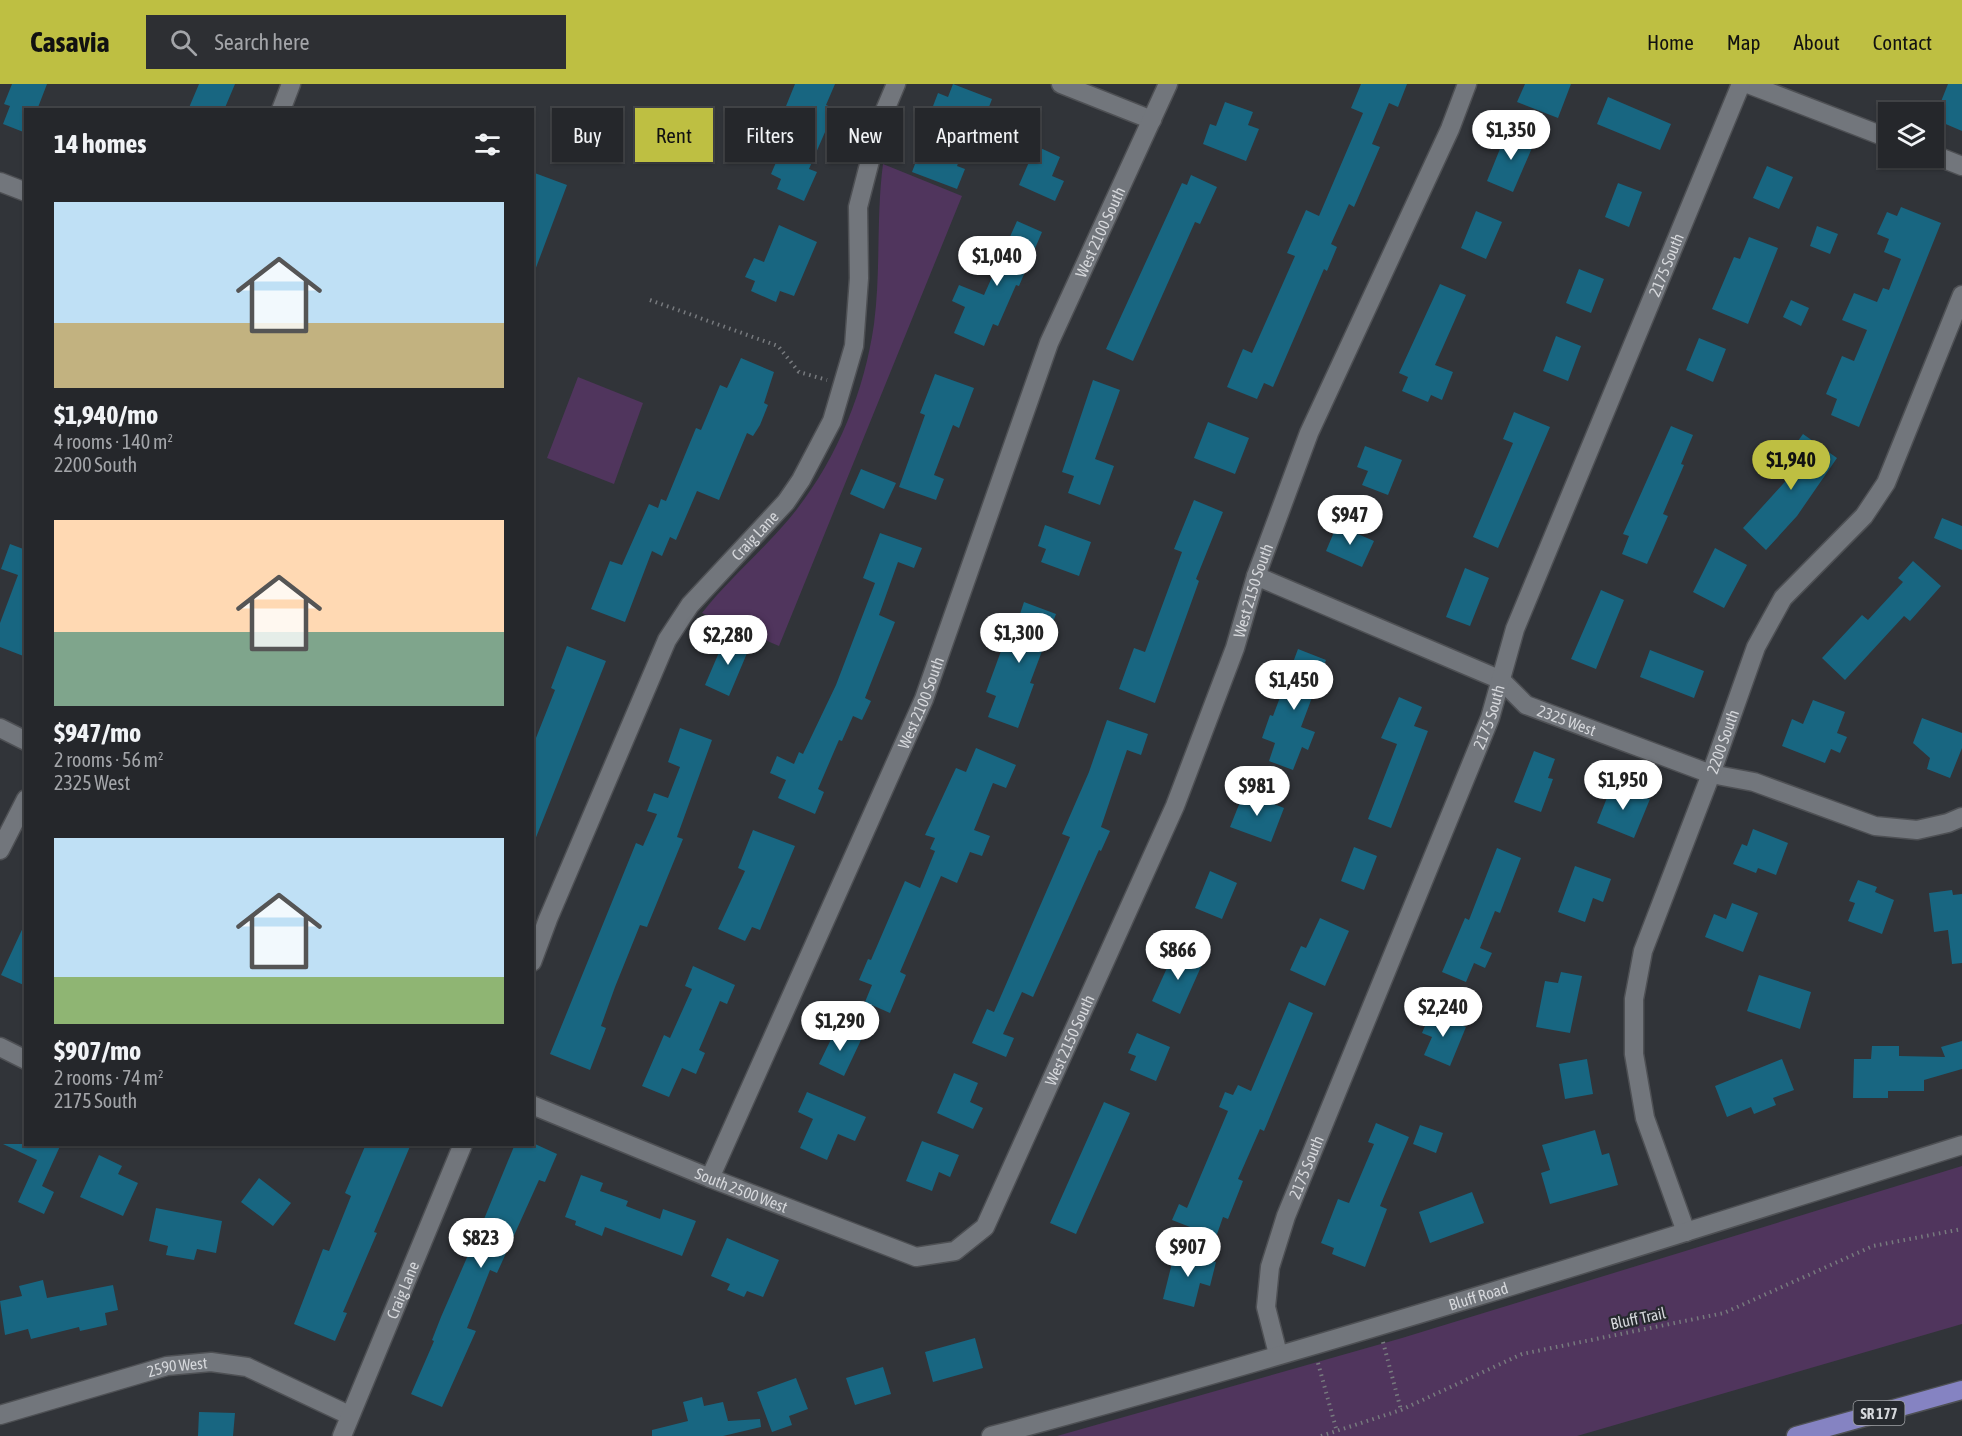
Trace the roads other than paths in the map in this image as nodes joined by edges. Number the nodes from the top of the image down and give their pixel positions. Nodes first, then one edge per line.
1 (291, 84) edge
2 (896, 84) edge
3 (1061, 84) edge
4 (1168, 84) edge
5 (1467, 84) edge
6 (1741, 84) edge
7 (1748, 84) edge
8 (282, 108) edge
9 (1152, 120) junction
10 (1878, 134) edge
11 (1944, 159) edge
12 (1962, 165) edge
13 (0, 182) edge
14 (24, 191) edge
15 (1962, 295) edge
16 (1256, 576) junction
17 (1501, 680) junction
18 (0, 728) edge
19 (24, 740) edge
20 (1712, 774) junction
21 (24, 803) edge
22 (1962, 817) edge
23 (0, 850) edge
24 (540, 916) edge
25 (534, 950) edge
26 (0, 1047) edge
27 (24, 1059) edge
28 (534, 1106) edge
29 (1962, 1145) edge
30 (462, 1146) edge
31 (710, 1179) junction
32 (1686, 1232) junction
33 (955, 1251) joint
34 (1278, 1354) junction
35 (1962, 1390) edge
36 (0, 1415) edge
37 (349, 1415) junction
38 (342, 1436) edge
39 (991, 1436) edge
40 (1796, 1436) edge

1 - 8 street
2 - 24 street, Craig Lane
3 - 9 street
4 - 9 street, West 2100 South
5 - 16 street, West 2150 South
6 - 17 street, 2175 South
7 - 10 street
9 - 31 street, West 2100 South
11 - 12 street
13 - 14 street
15 - 20 street, 2200 South
16 - 17 street, 2325 West
16 - 33 street, West 2150 South
17 - 20 street, 2325 West
17 - 34 street, 2175 South
18 - 19 street
20 - 22 street, 2325 West
20 - 32 street, 2200 South
21 - 23 street
24 - 25 street, Craig Lane
26 - 27 street
28 - 31 street, South 2500 West
29 - 32 street, Bluff Road
30 - 37 street, Craig Lane
31 - 33 street, South 2500 West
32 - 34 street, Bluff Road
34 - 39 street, Bluff Road
35 - 40 highway, SR 177
36 - 37 street, 2590 West
37 - 38 street, Craig Lane

